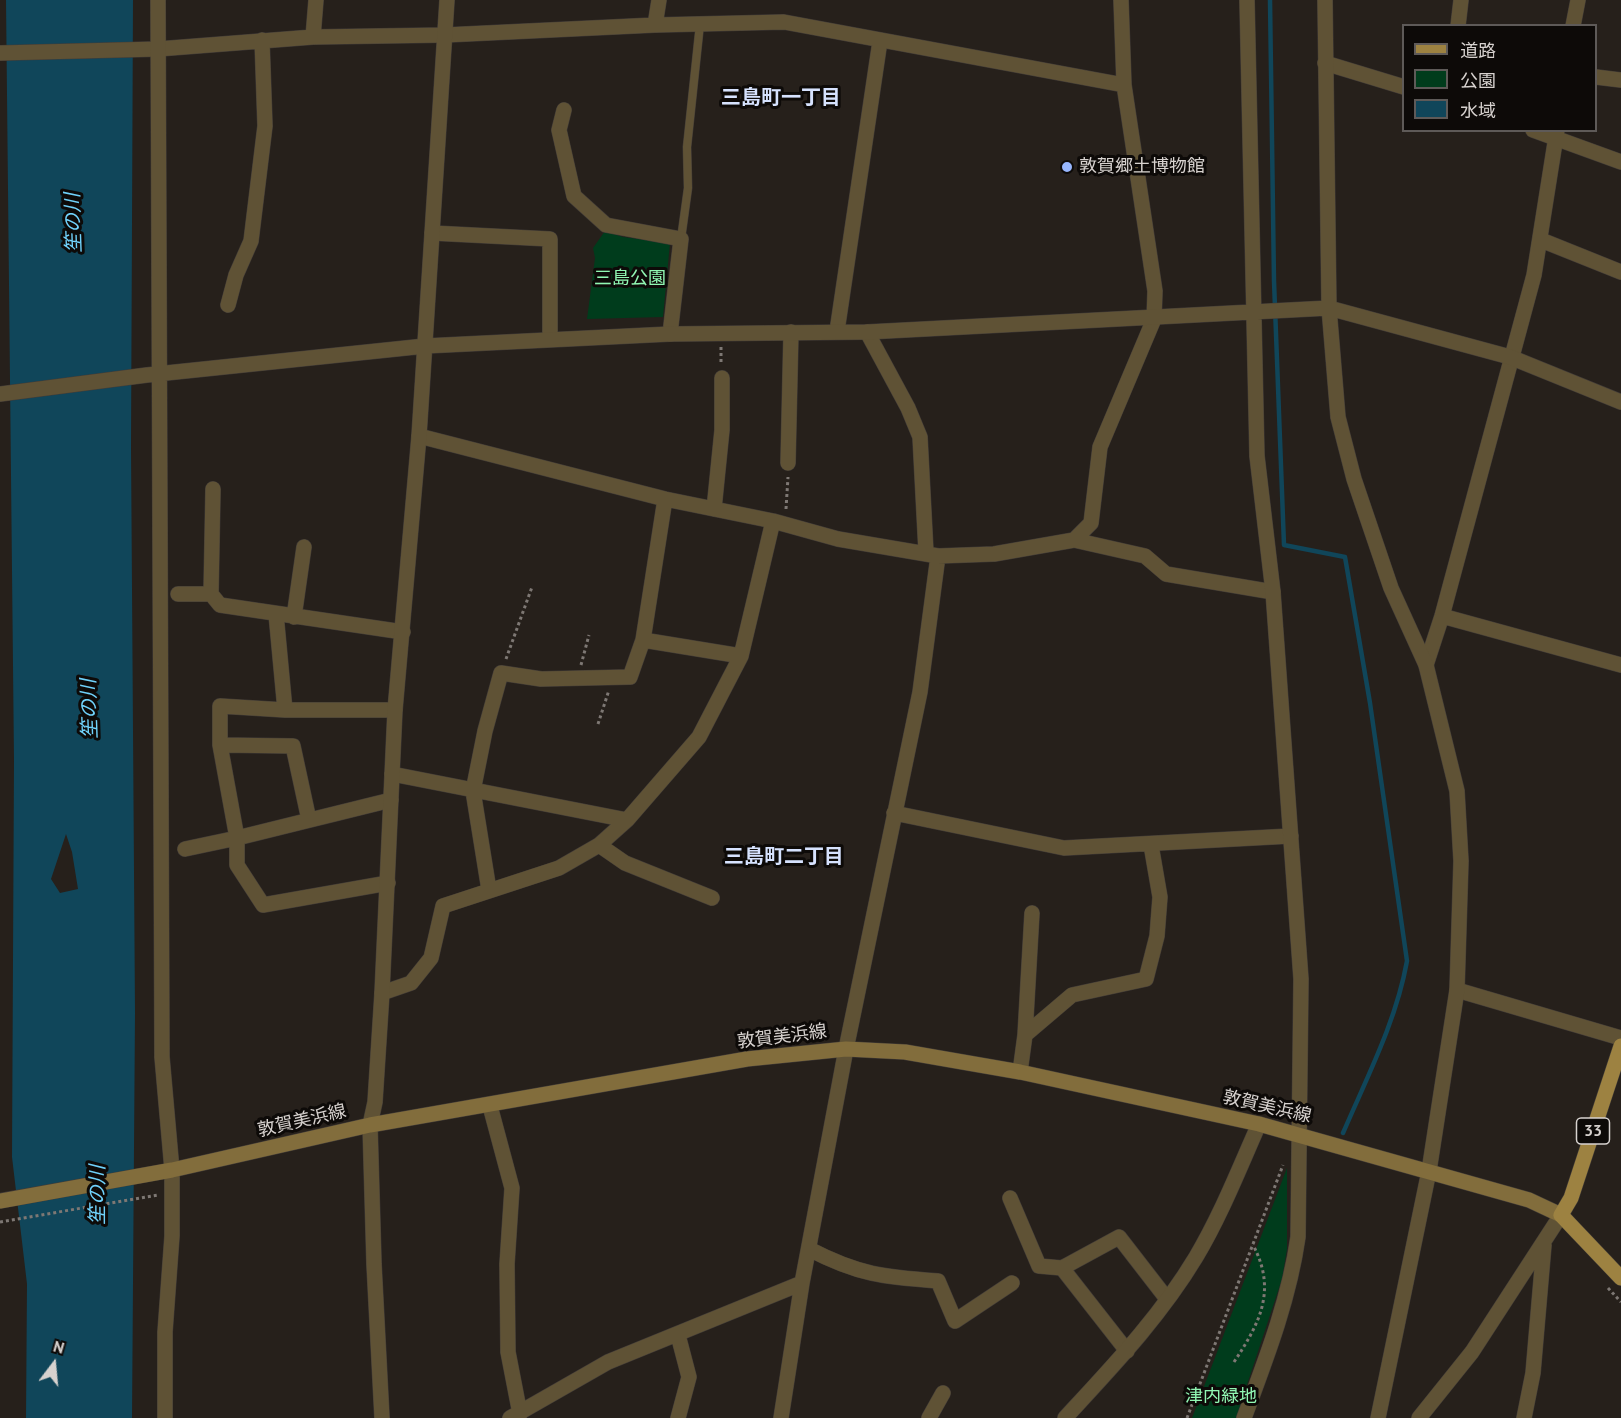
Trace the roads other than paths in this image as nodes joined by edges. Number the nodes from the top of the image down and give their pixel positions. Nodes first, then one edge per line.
1 (158, 0) edge
2 (316, 0) edge
3 (447, 0) edge
4 (659, 0) edge
5 (1121, 0) edge
6 (1246, 0) edge
7 (1325, 0) edge
8 (1461, 0) edge
9 (1578, 0) edge
10 (700, 24) junction
11 (1458, 24) edge
12 (1573, 24) edge
13 (655, 25) junction
14 (445, 35) junction
15 (313, 37) junction
16 (262, 40) junction
17 (880, 40) junction
18 (152, 49) junction
19 (0, 53) edge
20 (1325, 63) junction
21 (1597, 77) edge
22 (1621, 80) edge
23 (1124, 85) junction
24 (1402, 86) edge
25 (564, 110) dead end
26 (1556, 134) edge
27 (1621, 162) edge
28 (432, 233) junction
29 (681, 239) junction
30 (1541, 240) junction
31 (1621, 272) edge
32 (228, 305) dead end
33 (1329, 308) junction
34 (1260, 312) junction
35 (1154, 319) junction
36 (791, 332) junction
37 (837, 332) junction
38 (867, 332) junction
39 (670, 334) junction
40 (550, 338) junction
41 (425, 346) junction
42 (1510, 357) junction
43 (153, 375) junction
44 (722, 378) road end
45 (0, 394) edge
46 (1621, 402) edge
47 (419, 436) junction
48 (788, 463) road end
49 (213, 489) dead end
50 (665, 499) junction
51 (714, 509) junction
52 (779, 522) junction
53 (1074, 540) junction
54 (304, 547) dead end
55 (932, 554) junction
56 (1274, 592) junction
57 (178, 594) dead end
58 (211, 594) junction
59 (276, 614) junction
60 (1442, 616) junction
61 (294, 617) junction
62 (403, 632) junction
63 (643, 640) junction
64 (741, 656) junction
65 (1426, 665) junction
66 (1621, 665) edge
67 (285, 710) junction
68 (395, 710) junction
69 (220, 745) junction
70 (392, 774) junction
71 (473, 791) junction
72 (391, 800) junction
73 (894, 813) junction
74 (309, 820) junction
75 (627, 820) junction
76 (1291, 836) junction
77 (237, 838) junction
78 (598, 845) junction
79 (1151, 845) junction
80 (185, 849) dead end
81 (388, 883) junction
82 (489, 890) junction
83 (712, 898) dead end
84 (1032, 913) dead end
85 (1456, 990) junction
86 (382, 993) junction
87 (1024, 1035) junction
88 (1621, 1038) edge
89 (1621, 1046) edge
90 (846, 1049) junction
91 (1020, 1072) junction
92 (490, 1106) junction
93 (1259, 1124) junction
94 (370, 1125) junction
95 (1298, 1133) junction
96 (172, 1170) junction
97 (1429, 1171) junction
98 (1010, 1198) dead end
99 (0, 1201) edge
100 (1561, 1215) junction
101 (1544, 1241) junction
102 (809, 1249) junction
103 (1062, 1268) junction
104 (1621, 1278) edge
105 (802, 1283) junction
106 (1012, 1283) dead end
107 (1167, 1299) junction
108 (678, 1335) junction
109 (1127, 1351) junction
110 (943, 1393) dead end
111 (515, 1416) edge
112 (165, 1418) edge
113 (382, 1418) edge
114 (678, 1418) edge
115 (781, 1418) edge
116 (929, 1418) edge
117 (1065, 1418) edge
118 (1244, 1418) edge
119 (1377, 1418) edge
120 (1419, 1418) edge
121 (1524, 1418) edge

1 - 18 street
2 - 15 street
3 - 14 street
4 - 13 street
5 - 23 street
6 - 34 street
7 - 20 street
8 - 11 street
9 - 12 street
10 - 13 street
10 - 17 street
10 - 29 lane
13 - 14 street
14 - 15 street
14 - 28 street
15 - 16 street
16 - 18 street
16 - 32 street
17 - 23 street
17 - 37 street
18 - 19 street
18 - 43 street
20 - 24 street
20 - 33 street
21 - 22 street
23 - 35 street
25 - 29 street
26 - 27 street
26 - 30 street
28 - 40 street
28 - 41 street
29 - 39 street
30 - 31 street
30 - 42 street
33 - 34 street
33 - 42 street
33 - 65 street
34 - 35 street
34 - 56 street
35 - 38 street
35 - 53 street
36 - 37 street
36 - 39 street
36 - 48 street
37 - 38 street
38 - 55 street
39 - 40 street
40 - 41 street
41 - 43 street
41 - 47 street
42 - 46 street
42 - 60 street
43 - 45 street
43 - 96 street
44 - 51 street
47 - 50 street
47 - 62 street
49 - 58 street
50 - 51 street
50 - 63 street
51 - 52 street
52 - 55 street
52 - 64 street
53 - 55 street
53 - 56 street
54 - 61 street
55 - 73 street
56 - 76 street
57 - 58 street
58 - 59 street
59 - 61 street
59 - 67 street
60 - 65 street
60 - 66 street
61 - 62 street
62 - 68 street
63 - 64 street
63 - 71 street
64 - 75 street
65 - 85 street
67 - 68 street
67 - 69 street
68 - 70 street
69 - 74 street
69 - 77 street
70 - 71 street
70 - 72 street
71 - 75 street
71 - 82 street
72 - 74 street
72 - 81 street
73 - 79 street
73 - 90 street
74 - 77 street
75 - 78 street
76 - 79 street
76 - 95 street
77 - 80 street
77 - 81 street
78 - 82 street
78 - 83 street
79 - 87 street
81 - 86 street
82 - 86 street
84 - 87 street
85 - 88 street
85 - 97 street
86 - 94 street
87 - 91 street
89 - 100 main road, 33
90 - 91 main road, 敦賀美浜線
90 - 92 main road, 敦賀美浜線
90 - 102 street
91 - 93 main road, 敦賀美浜線
92 - 94 main road, 敦賀美浜線
92 - 111 street
93 - 95 main road, 敦賀美浜線
93 - 107 street
94 - 96 main road, 敦賀美浜線
94 - 113 street
95 - 97 main road, 敦賀美浜線
95 - 118 street
96 - 99 main road, 敦賀美浜線
96 - 112 street
97 - 100 main road, 敦賀美浜線
97 - 119 street
98 - 103 street
100 - 101 street
100 - 104 main road
101 - 120 street
101 - 121 street
102 - 105 street
102 - 106 street
103 - 107 street
103 - 109 street
105 - 108 street
105 - 115 street
107 - 109 street
108 - 111 street
108 - 114 street
109 - 117 street
110 - 116 street

